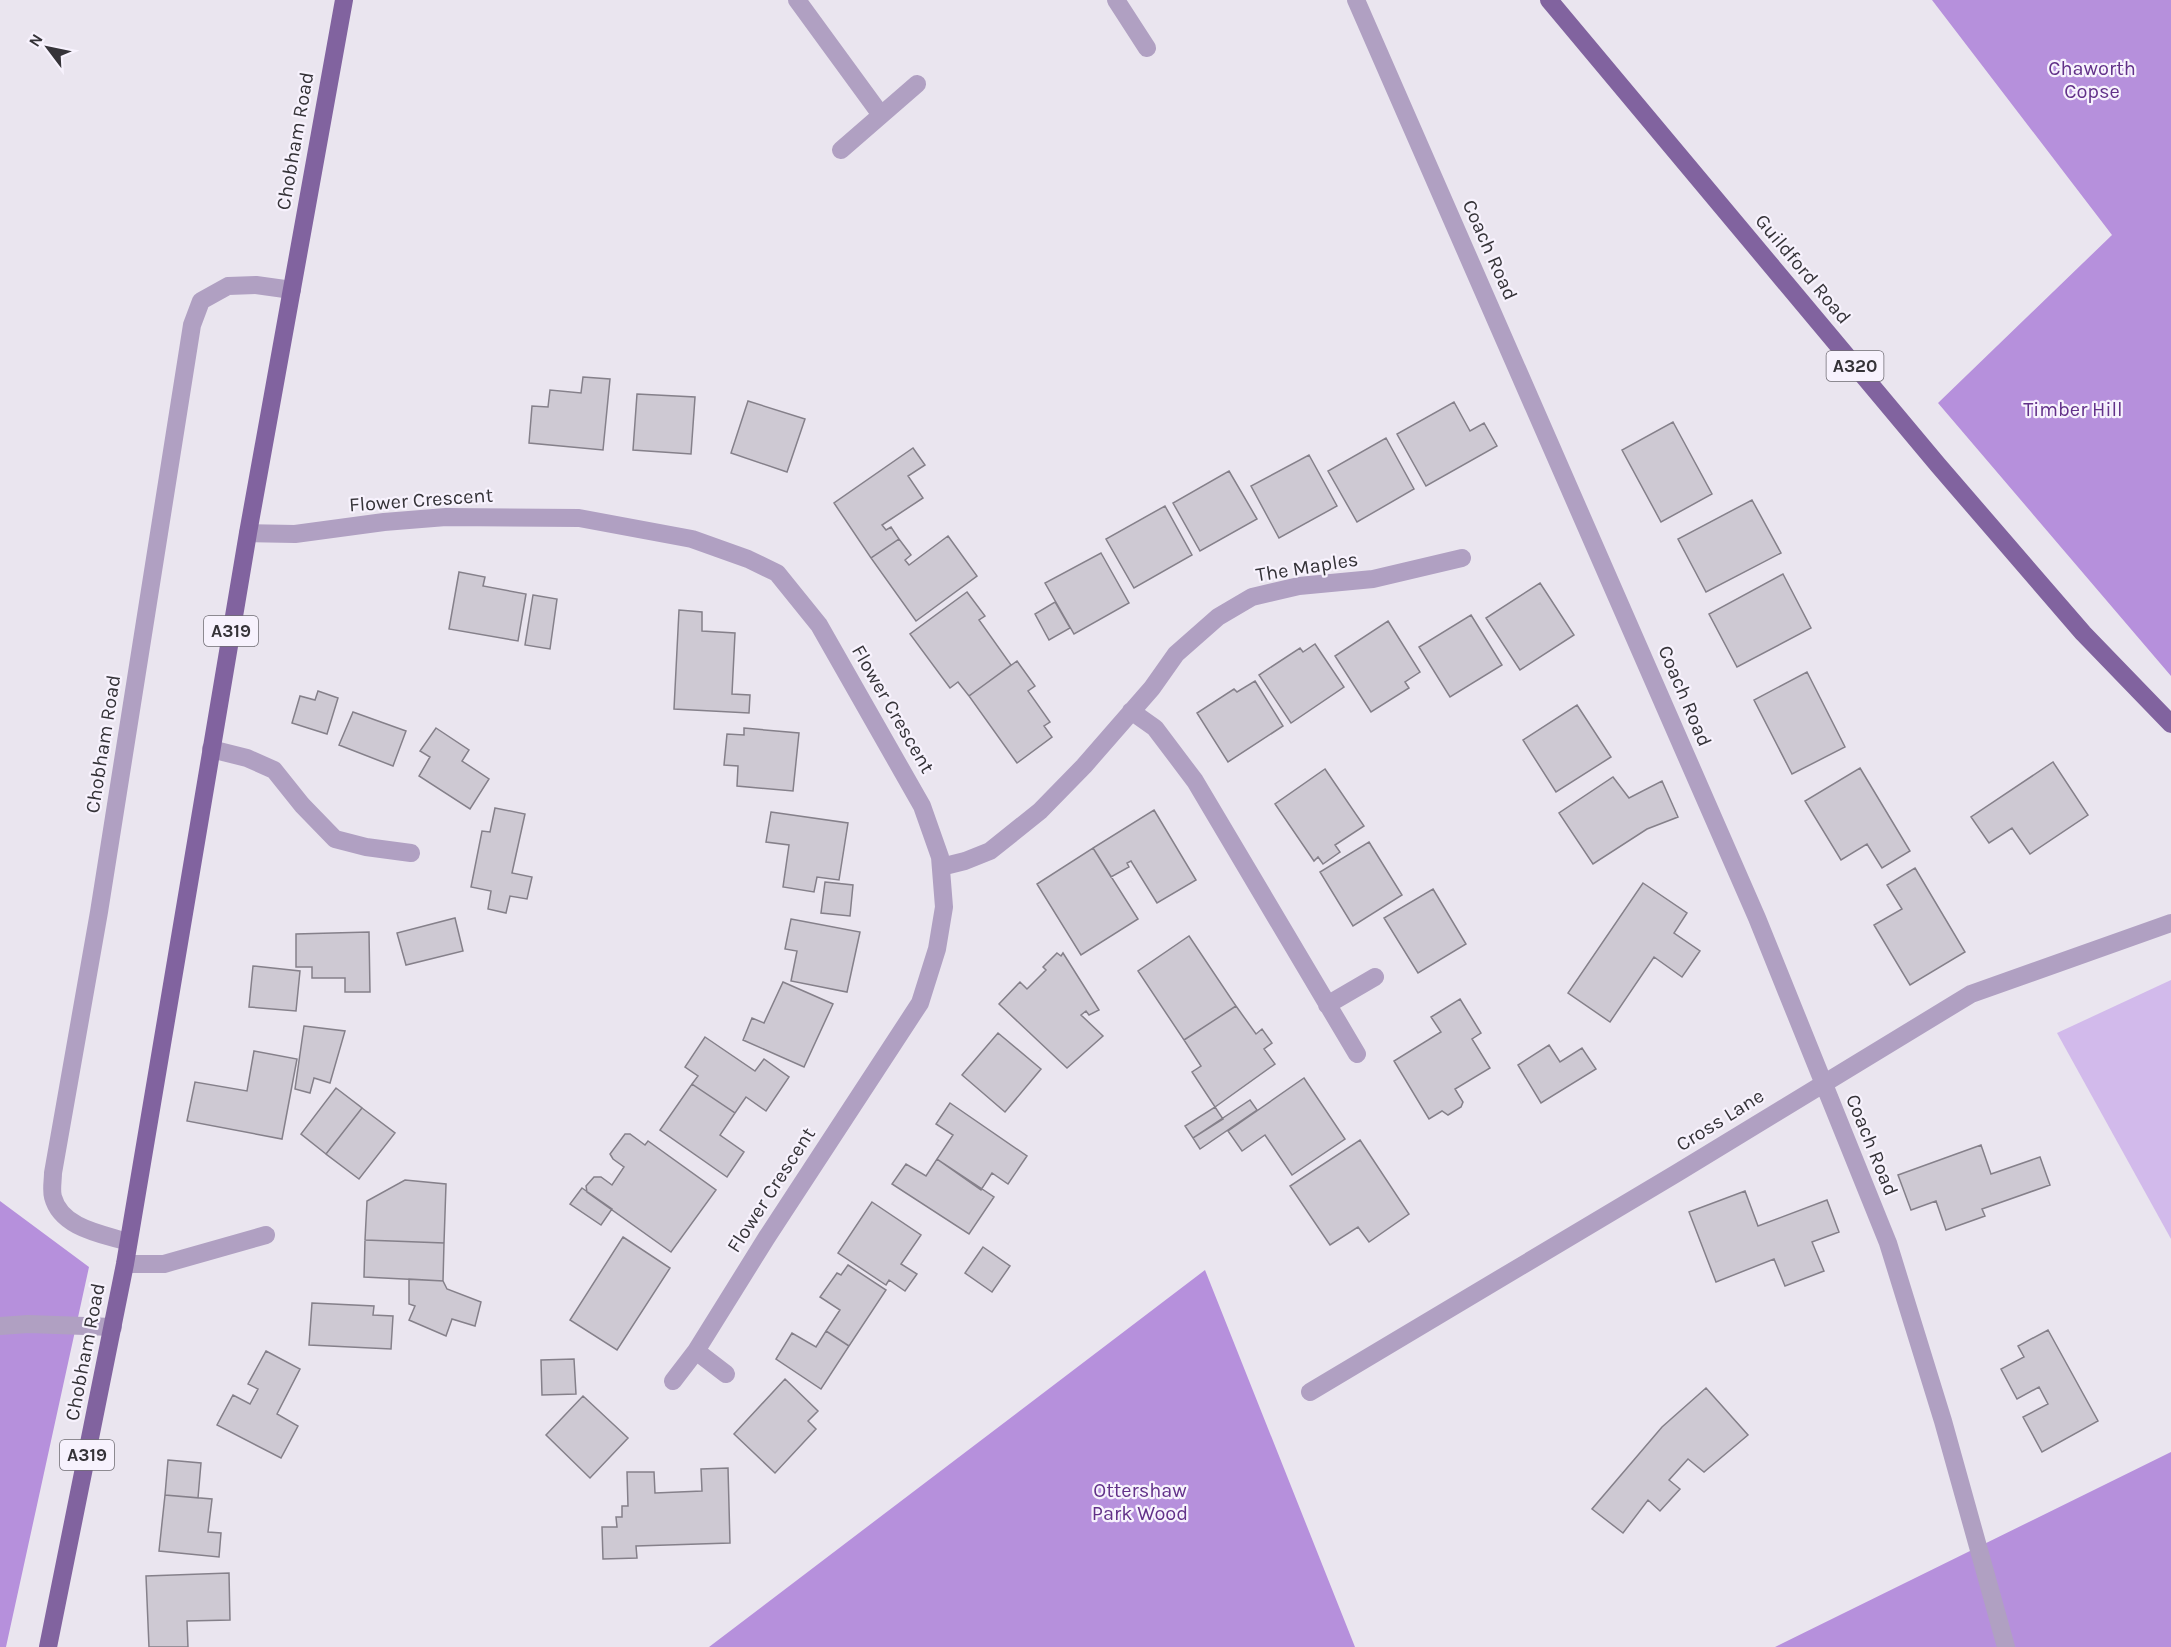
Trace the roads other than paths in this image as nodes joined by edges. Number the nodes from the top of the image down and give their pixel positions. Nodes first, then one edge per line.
1 (344, 0) edge
2 (797, 0) edge
3 (1116, 0) edge
4 (1356, 0) edge
5 (1549, 0) edge
6 (1147, 48) dead end
7 (917, 84) dead end
8 (881, 115) junction
9 (841, 150) dead end
10 (291, 290) junction
11 (248, 533) junction
12 (1462, 558) dead end
13 (1131, 711) junction
14 (2171, 724) edge
15 (211, 749) junction
16 (411, 853) dead end
17 (941, 867) junction
18 (2171, 923) edge
19 (1376, 977) dead end
20 (1327, 1005) junction
21 (1356, 1054) dead end
22 (1824, 1083) junction
23 (266, 1234) dead end
24 (128, 1242) junction
25 (125, 1264) junction
26 (0, 1326) edge
27 (113, 1327) junction
28 (696, 1351) junction
29 (726, 1374) dead end
30 (673, 1381) dead end
31 (1310, 1392) dead end
32 (48, 1647) edge
33 (2006, 1647) edge

1 - 10 main road, Chobham Road / A319
2 - 8 street
3 - 6 street
4 - 22 street, Coach Road
5 - 14 main road, Guildford Road / A320
7 - 8 street
8 - 9 street
10 - 11 main road, Chobham Road / A319
10 - 24 street, Chobham Road
11 - 15 main road, Chobham Road / A319
11 - 17 street, Flower Crescent
12 - 13 street, The Maples
13 - 17 street, The Maples
13 - 20 street
15 - 16 street
15 - 24 main road, Chobham Road / A319
17 - 28 street, Flower Crescent
18 - 22 street, Cross Lane
19 - 20 street
20 - 21 street
22 - 31 street, Cross Lane
22 - 33 street, Coach Road
23 - 25 street
24 - 25 main road, Chobham Road / A319
25 - 27 main road, Chobham Road / A319
26 - 27 street
27 - 32 main road, Chobham Road / A319
28 - 29 street
28 - 30 street, Flower Crescent

